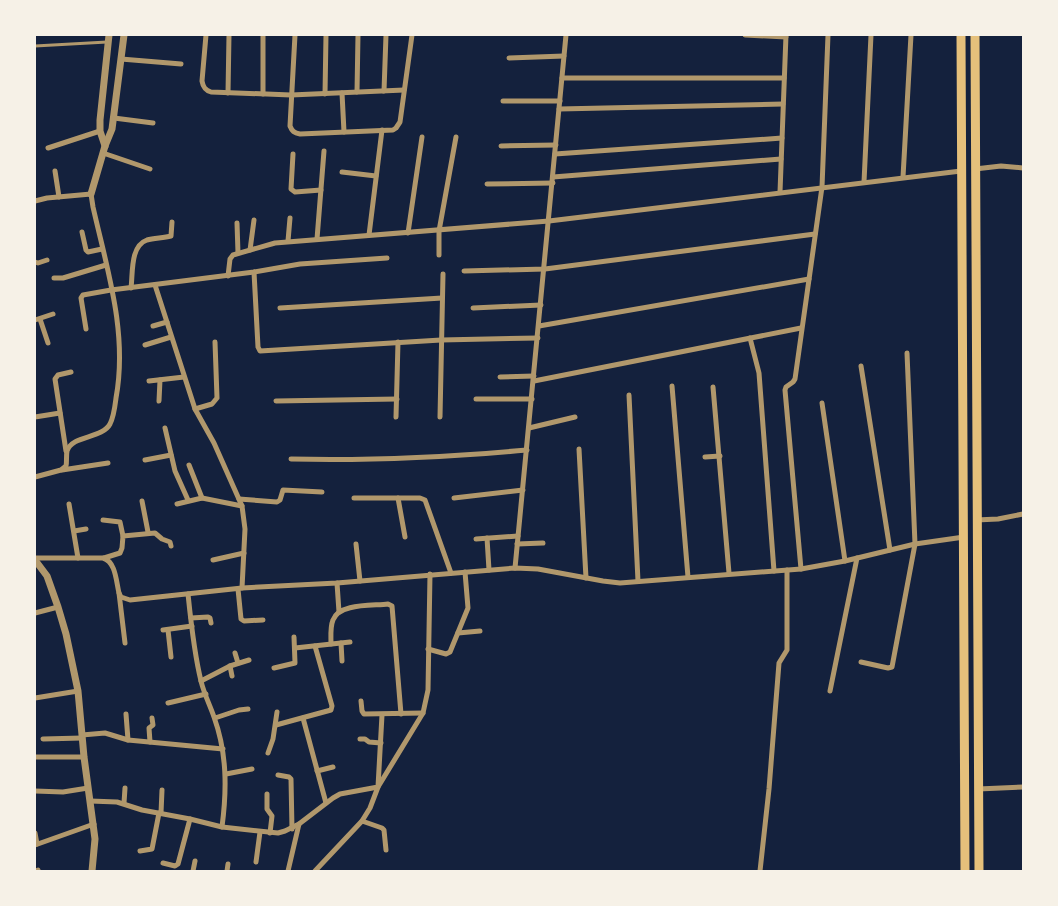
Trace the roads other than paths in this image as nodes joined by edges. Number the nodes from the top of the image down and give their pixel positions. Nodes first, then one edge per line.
1 (206, 35) edge
2 (229, 35) edge
3 (263, 35) edge
4 (295, 35) edge
5 (326, 35) edge
6 (358, 35) edge
7 (386, 35) edge
8 (412, 35) edge
9 (566, 35) edge
10 (745, 35) edge
11 (828, 35) edge
12 (871, 35) edge
13 (911, 35) edge
14 (961, 35) edge
15 (975, 35) edge
16 (786, 36) edge
17 (109, 38) edge
18 (124, 38) edge
19 (35, 46) edge
20 (564, 56) junction
21 (509, 58) dead end
22 (121, 59) junction
23 (182, 64) dead end
24 (104, 78) junction
25 (562, 78) junction
26 (784, 78) junction
27 (119, 79) junction
28 (404, 90) junction
29 (384, 91) junction
30 (357, 92) junction
31 (228, 93) junction
32 (342, 93) junction
33 (263, 94) junction
34 (325, 94) junction
35 (291, 95) junction
36 (503, 101) dead end
37 (560, 101) junction
38 (783, 104) junction
39 (560, 108) junction
40 (114, 118) junction
41 (153, 123) dead end
42 (382, 130) junction
43 (100, 131) junction
44 (344, 132) junction
45 (422, 137) dead end
46 (456, 137) dead end
47 (782, 138) junction
48 (556, 145) junction
49 (501, 146) dead end
50 (48, 148) dead end
51 (104, 150) junction
52 (324, 151) dead end
53 (293, 154) dead end
54 (555, 154) junction
55 (781, 160) junction
56 (150, 168) dead end
57 (1023, 168) edge
58 (975, 169) junction
59 (55, 171) dead end
60 (961, 171) junction
61 (342, 172) dead end
62 (376, 176) junction
63 (903, 177) junction
64 (553, 180) junction
65 (864, 182) junction
66 (486, 184) dead end
67 (822, 187) junction
68 (322, 190) junction
69 (780, 192) junction
70 (91, 194) junction
71 (59, 197) junction
72 (35, 201) edge
73 (290, 218) dead end
74 (254, 220) dead end
75 (549, 221) junction
76 (172, 222) dead end
77 (237, 223) dead end
78 (439, 231) junction
79 (82, 232) dead end
80 (408, 233) junction
81 (815, 234) junction
82 (369, 235) junction
83 (317, 239) junction
84 (288, 241) junction
85 (102, 250) junction
86 (250, 250) junction
87 (238, 253) junction
88 (439, 255) dead end
89 (388, 258) dead end
90 (48, 260) dead end
91 (35, 262) edge
92 (106, 265) junction
93 (545, 269) junction
94 (464, 271) dead end
95 (254, 272) junction
96 (443, 274) dead end
97 (228, 276) junction
98 (54, 278) dead end
99 (809, 279) junction
100 (155, 285) junction
101 (132, 288) junction
102 (111, 290) junction
103 (442, 298) junction
104 (541, 305) junction
105 (280, 308) dead end
106 (473, 308) dead end
107 (53, 314) dead end
108 (37, 320) edge
109 (167, 322) junction
110 (153, 326) dead end
111 (539, 326) junction
112 (802, 328) junction
113 (86, 330) dead end
114 (171, 337) junction
115 (538, 338) junction
116 (750, 338) junction
117 (441, 340) junction
118 (215, 342) dead end
119 (398, 342) junction
120 (48, 343) dead end
121 (145, 345) dead end
122 (907, 353) dead end
123 (860, 366) dead end
124 (71, 372) dead end
125 (184, 377) junction
126 (500, 377) dead end
127 (534, 379) junction
128 (160, 380) junction
129 (149, 381) dead end
130 (672, 386) dead end
131 (713, 387) dead end
132 (629, 395) dead end
133 (397, 399) junction
134 (476, 399) dead end
135 (532, 399) junction
136 (160, 401) dead end
137 (276, 401) dead end
138 (822, 403) dead end
139 (195, 409) junction
140 (60, 413) junction
141 (35, 417) edge
142 (396, 417) dead end
143 (440, 417) dead end
144 (575, 418) dead end
145 (165, 428) dead end
146 (529, 428) junction
147 (579, 449) dead end
148 (527, 450) junction
149 (66, 452) junction
150 (171, 455) junction
151 (720, 456) junction
152 (705, 457) dead end
153 (291, 459) dead end
154 (145, 460) dead end
155 (108, 463) dead end
156 (189, 465) dead end
157 (61, 470) junction
158 (35, 477) edge
159 (522, 490) junction
160 (322, 492) dead end
161 (202, 498) junction
162 (354, 498) dead end
163 (398, 498) junction
164 (454, 498) dead end
165 (239, 499) junction
166 (188, 500) junction
167 (142, 501) dead end
168 (69, 504) dead end
169 (177, 504) dead end
170 (242, 506) junction
171 (1023, 514) edge
172 (103, 520) dead end
173 (976, 520) junction
174 (86, 529) dead end
175 (74, 531) junction
176 (148, 532) junction
177 (123, 536) junction
178 (518, 536) junction
179 (405, 537) dead end
180 (964, 537) junction
181 (487, 538) junction
182 (476, 539) dead end
183 (543, 543) dead end
184 (356, 544) dead end
185 (517, 544) junction
186 (915, 544) junction
187 (171, 546) dead end
188 (890, 550) junction
189 (244, 553) junction
190 (78, 558) junction
191 (103, 558) junction
192 (857, 558) junction
193 (35, 559) edge
194 (213, 560) dead end
195 (845, 561) junction
196 (515, 568) junction
197 (801, 569) junction
198 (489, 570) junction
199 (787, 570) junction
200 (774, 571) junction
201 (465, 572) junction
202 (451, 573) junction
203 (729, 573) junction
204 (430, 574) junction
205 (688, 577) junction
206 (586, 578) junction
207 (360, 581) junction
208 (638, 581) junction
209 (337, 583) junction
210 (240, 589) junction
211 (119, 593) junction
212 (188, 594) junction
213 (58, 607) junction
214 (35, 612) edge
215 (339, 612) junction
216 (191, 618) junction
217 (263, 620) dead end
218 (211, 623) dead end
219 (192, 626) junction
220 (480, 631) dead end
221 (458, 633) junction
222 (294, 637) dead end
223 (350, 642) dead end
224 (125, 643) dead end
225 (341, 643) junction
226 (331, 644) junction
227 (315, 646) junction
228 (294, 648) junction
229 (428, 649) junction
230 (235, 654) dead end
231 (171, 657) dead end
232 (250, 660) dead end
233 (342, 661) dead end
234 (861, 662) dead end
235 (238, 663) junction
236 (230, 666) junction
237 (274, 668) dead end
238 (964, 669) junction
239 (977, 669) junction
240 (232, 676) dead end
241 (201, 681) junction
242 (78, 691) junction
243 (830, 691) dead end
244 (206, 694) junction
245 (35, 698) edge
246 (361, 701) dead end
247 (168, 703) dead end
248 (248, 709) dead end
249 (277, 712) dead end
250 (423, 713) junction
251 (126, 714) dead end
252 (401, 714) junction
253 (382, 715) junction
254 (152, 718) dead end
255 (215, 718) junction
256 (303, 718) junction
257 (276, 725) junction
258 (82, 736) junction
259 (43, 739) dead end
260 (360, 739) dead end
261 (128, 740) junction
262 (150, 742) junction
263 (381, 743) junction
264 (223, 749) junction
265 (268, 753) dead end
266 (84, 757) junction
267 (35, 758) edge
268 (333, 767) dead end
269 (252, 770) dead end
270 (317, 771) junction
271 (226, 774) junction
272 (278, 775) dead end
273 (378, 787) junction
274 (1023, 787) edge
275 (88, 788) junction
276 (125, 788) dead end
277 (978, 789) junction
278 (162, 790) dead end
279 (35, 791) edge
280 (267, 794) dead end
281 (90, 801) junction
282 (124, 803) junction
283 (326, 803) junction
284 (160, 813) junction
285 (190, 819) junction
286 (362, 821) junction
287 (94, 824) junction
288 (299, 824) junction
289 (222, 827) junction
290 (292, 829) junction
291 (260, 832) junction
292 (35, 833) edge
293 (270, 833) junction
294 (36, 844) edge
295 (386, 850) dead end
296 (140, 851) dead end
297 (195, 860) dead end
298 (256, 862) dead end
299 (163, 863) dead end
300 (228, 864) dead end
301 (92, 871) edge
302 (193, 871) edge
303 (227, 871) edge
304 (288, 871) edge
305 (315, 871) edge
306 (760, 871) edge
307 (965, 871) edge
308 (979, 871) edge

1 - 31 street
2 - 31 street
3 - 33 street
4 - 35 street
5 - 34 street
6 - 30 street
7 - 29 street
8 - 28 street
9 - 20 street
10 - 16 street
11 - 67 street
12 - 65 street
13 - 63 street
14 - 60 main road
15 - 58 main road
16 - 26 street
17 - 18 street
17 - 19 lane
17 - 24 street
18 - 22 street
20 - 21 street
20 - 25 street
22 - 23 street
22 - 27 street
24 - 27 street
24 - 43 street
25 - 26 street
25 - 37 street
26 - 38 street
27 - 40 street
28 - 29 street
28 - 42 street
29 - 30 street
30 - 32 street
31 - 33 street
32 - 34 street
32 - 44 street
33 - 35 street
34 - 35 street
35 - 44 street
36 - 37 street
37 - 39 street
38 - 39 street
38 - 47 street
39 - 48 street
40 - 41 street
40 - 51 street
42 - 44 street
42 - 62 street
43 - 50 street
43 - 51 street
45 - 80 street
46 - 78 street
47 - 54 street
47 - 55 street
48 - 49 street
48 - 54 street
51 - 56 street
51 - 70 street
52 - 68 street
53 - 68 street
54 - 64 street
55 - 64 street
55 - 69 street
57 - 58 street
58 - 173 main road
59 - 71 street
60 - 63 street
60 - 180 main road
61 - 62 street
62 - 82 street
63 - 65 street
64 - 66 street
64 - 75 street
65 - 67 street
67 - 69 street
67 - 81 street
68 - 83 street
69 - 75 street
70 - 71 street
70 - 85 street
71 - 72 street
73 - 84 street
74 - 86 street
75 - 78 street
75 - 93 street
76 - 101 street
77 - 87 street
78 - 80 street
78 - 88 street
79 - 85 street
80 - 82 street
81 - 93 street
81 - 99 street
82 - 83 street
83 - 84 street
84 - 86 street
85 - 92 street
86 - 87 street
87 - 97 street
89 - 95 street
90 - 91 street
92 - 98 street
92 - 102 street
93 - 94 street
93 - 104 street
95 - 97 street
95 - 119 street
96 - 103 street
97 - 100 street
99 - 111 street
99 - 112 street
100 - 101 street
100 - 109 street
101 - 102 street
102 - 113 street
102 - 149 street
103 - 105 street
103 - 117 street
104 - 106 street
104 - 111 street
107 - 108 street
108 - 120 street
109 - 110 street
109 - 114 street
111 - 115 street
112 - 116 street
112 - 197 street
114 - 121 street
114 - 125 street
115 - 117 street
115 - 127 street
116 - 127 street
116 - 200 street
117 - 119 street
117 - 143 street
118 - 139 street
119 - 133 street
122 - 186 street
123 - 188 street
124 - 140 street
125 - 128 street
125 - 139 street
126 - 127 street
127 - 135 street
128 - 129 street
128 - 136 street
130 - 205 street
131 - 151 street
132 - 208 street
133 - 137 street
133 - 142 street
134 - 135 street
135 - 146 street
138 - 195 street
139 - 165 street
140 - 141 street
140 - 149 street
144 - 146 street
145 - 150 street
146 - 148 street
147 - 206 street
148 - 153 street
148 - 159 street
149 - 157 street
150 - 154 street
150 - 166 street
151 - 152 street
151 - 203 street
155 - 157 street
156 - 161 street
157 - 158 street
159 - 164 street
159 - 178 street
160 - 165 street
161 - 166 street
161 - 170 street
162 - 163 street
163 - 179 street
163 - 202 street
165 - 170 street
166 - 169 street
167 - 176 street
168 - 175 street
170 - 189 street
171 - 173 street
172 - 177 street
173 - 239 main road
174 - 175 street
175 - 190 street
176 - 177 street
176 - 187 street
177 - 191 street
178 - 181 street
178 - 185 street
180 - 186 street
180 - 238 main road
181 - 182 street
181 - 198 street
183 - 185 street
184 - 207 street
185 - 196 street
186 - 188 street
186 - 234 street
188 - 192 street
189 - 194 street
189 - 210 street
190 - 191 street
190 - 193 street
191 - 211 street
192 - 195 street
192 - 243 street
193 - 213 street
195 - 197 street
196 - 198 street
196 - 206 street
197 - 199 street
198 - 201 street
199 - 200 street
199 - 306 street
200 - 203 street
201 - 202 street
201 - 221 street
202 - 204 street
203 - 205 street
204 - 207 street
204 - 229 street
205 - 208 street
206 - 208 street
207 - 209 street
209 - 210 street
209 - 215 street
210 - 212 street
210 - 217 street
211 - 212 street
211 - 224 street
212 - 216 street
213 - 214 street
213 - 242 street
215 - 226 street
215 - 252 street
216 - 218 street
216 - 219 street
219 - 231 street
219 - 241 street
220 - 221 street
221 - 229 street
222 - 228 street
223 - 225 street
225 - 226 street
225 - 233 street
226 - 227 street
227 - 228 street
227 - 256 street
228 - 237 street
229 - 250 street
230 - 235 street
232 - 235 street
235 - 236 street
236 - 240 street
236 - 241 street
238 - 239 main road
238 - 307 main road
239 - 277 main road
241 - 244 street
242 - 245 street
242 - 258 street
244 - 247 street
244 - 255 street
246 - 253 street
248 - 255 street
249 - 257 street
250 - 252 street
250 - 273 street
251 - 261 street
252 - 253 street
253 - 263 street
254 - 262 street
255 - 264 street
256 - 257 street
256 - 270 street
257 - 265 street
258 - 259 street
258 - 261 street
258 - 266 street
260 - 263 street
261 - 262 street
262 - 264 street
263 - 273 street
264 - 271 street
266 - 267 street
266 - 275 street
268 - 270 street
269 - 271 street
270 - 283 street
271 - 289 street
272 - 290 street
273 - 283 street
273 - 286 street
274 - 277 street
275 - 279 street
275 - 281 street
276 - 282 street
277 - 308 main road
278 - 284 street
280 - 293 street
281 - 282 street
281 - 287 street
282 - 284 street
283 - 288 street
284 - 285 street
284 - 296 street
285 - 289 street
285 - 299 street
286 - 295 street
286 - 305 street
287 - 294 street
287 - 301 street
288 - 290 street
288 - 304 street
289 - 291 street
290 - 293 street
291 - 293 street
291 - 298 street
292 - 294 street
297 - 302 street
300 - 303 street

